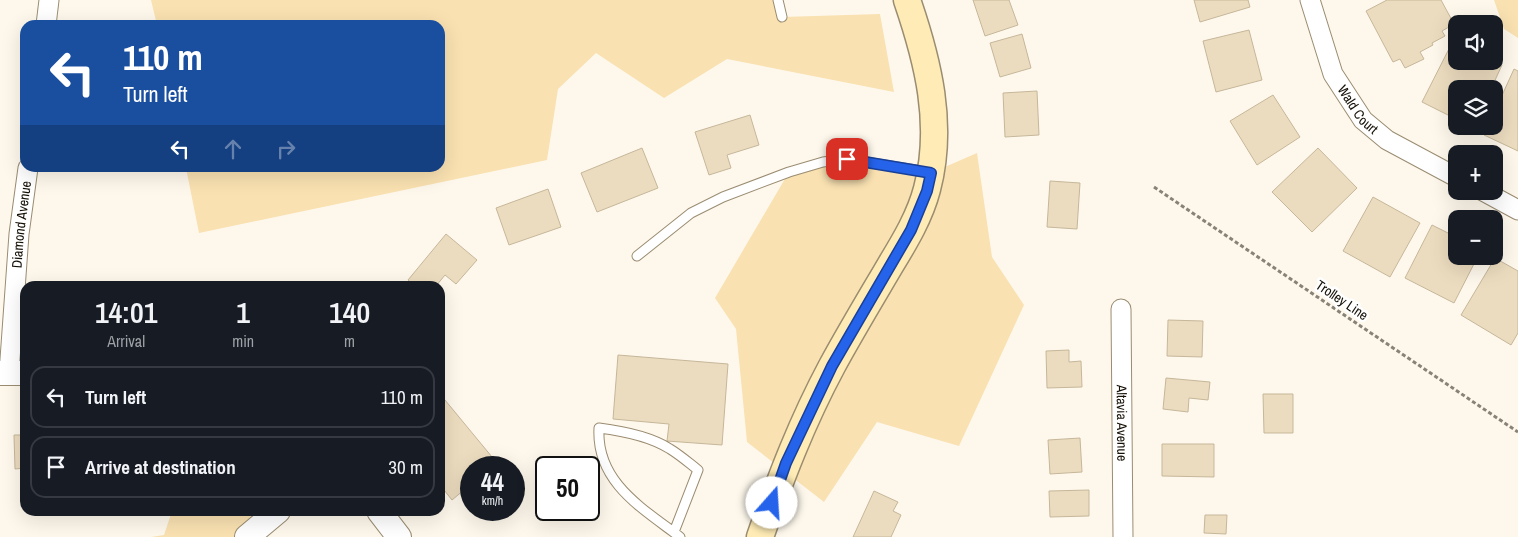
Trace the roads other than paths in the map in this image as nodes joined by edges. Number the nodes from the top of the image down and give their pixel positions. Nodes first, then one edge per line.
1 (49, 0) edge
2 (778, 0) edge
3 (907, 0) edge
4 (1310, 0) edge
5 (782, 16) dead end
6 (47, 20) edge
7 (27, 172) edge
8 (931, 173) junction
9 (1448, 173) edge
10 (1500, 200) edge
11 (1518, 210) edge
12 (637, 256) dead end
13 (1121, 309) dead end
14 (11, 373) edge
15 (272, 516) edge
16 (383, 516) edge
17 (677, 535) edge
18 (247, 537) edge
19 (398, 537) edge
20 (760, 537) edge
21 (1123, 537) edge

1 - 6 street
2 - 5 lane
3 - 8 main road
4 - 9 street, Wald Court
7 - 14 street, Diamond Avenue
8 - 12 lane
8 - 20 main road
10 - 11 street
13 - 21 street, Altavia Avenue
15 - 18 street
16 - 19 street
17 - 17 lane

